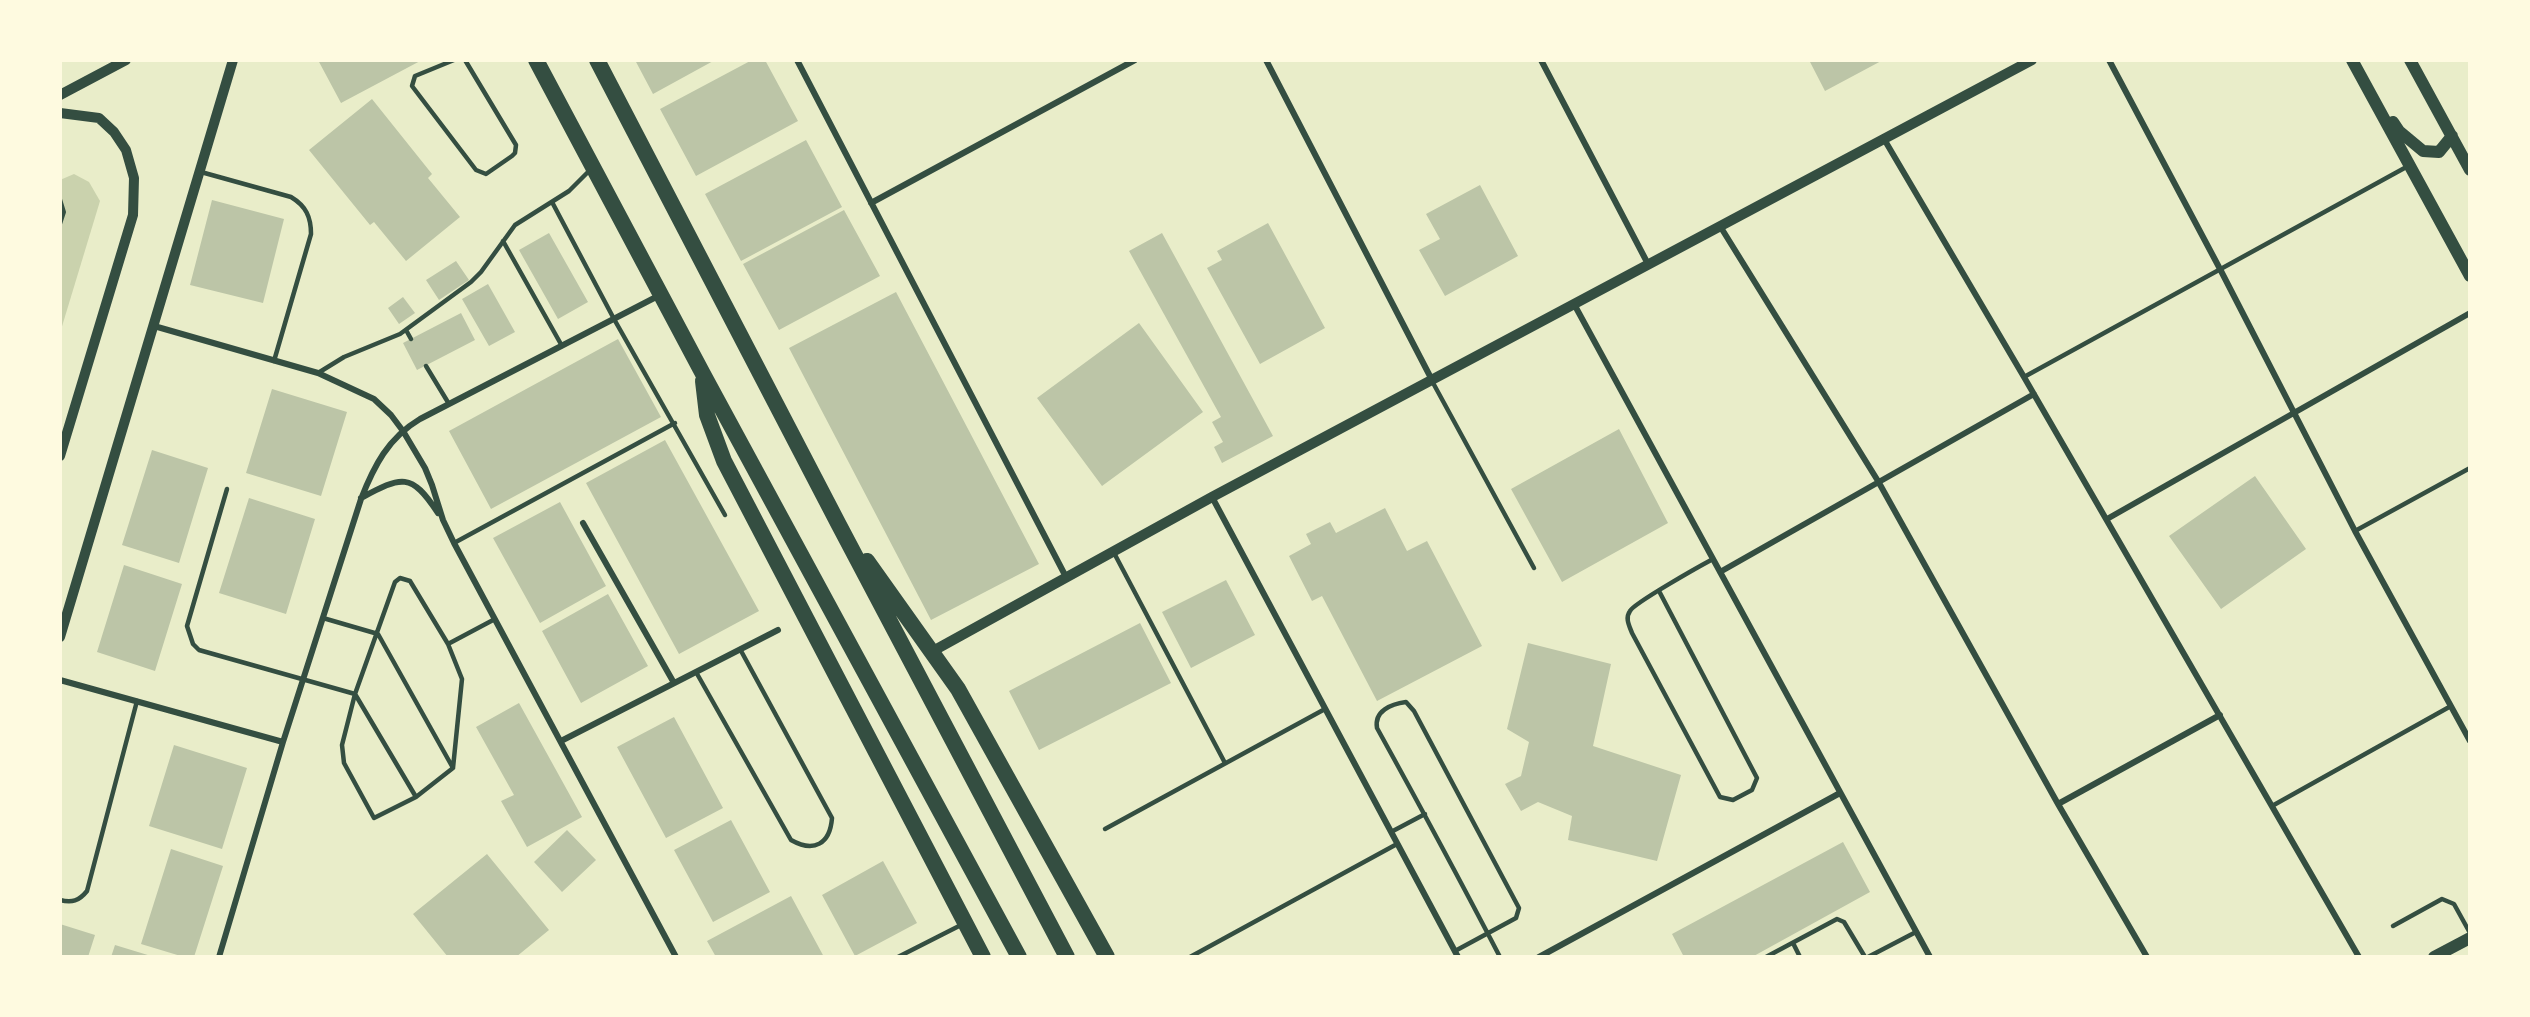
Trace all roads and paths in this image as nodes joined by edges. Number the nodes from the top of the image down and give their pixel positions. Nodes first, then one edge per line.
1 (126, 60) edge
2 (233, 60) edge
3 (454, 60) edge
4 (465, 60) edge
5 (536, 60) edge
6 (597, 60) edge
7 (797, 60) edge
8 (1135, 60) edge
9 (1266, 60) edge
10 (1541, 60) edge
11 (2032, 60) edge
12 (2109, 60) edge
13 (2352, 60) edge
14 (2410, 60) edge
15 (2364, 82) junction
16 (60, 95) edge
17 (60, 112) edge
18 (2452, 136) junction
19 (1884, 139) junction
20 (2410, 165) junction
21 (593, 167) junction
22 (2470, 170) edge
23 (200, 172) junction
24 (60, 199) edge
25 (552, 202) junction
26 (871, 203) junction
27 (60, 224) edge
28 (1720, 226) junction
29 (503, 241) junction
30 (1648, 264) junction
31 (2220, 269) junction
32 (2470, 276) edge
33 (661, 294) junction
34 (1574, 304) junction
35 (2470, 313) edge
36 (614, 319) junction
37 (154, 326) junction
38 (406, 330) junction
39 (411, 339) dead end
40 (562, 345) junction
41 (274, 361) junction
42 (426, 366) dead end
43 (318, 373) junction
44 (703, 374) junction
45 (2025, 377) junction
46 (1432, 380) junction
47 (2034, 394) junction
48 (449, 404) junction
49 (2295, 412) junction
50 (675, 423) junction
51 (403, 430) junction
52 (60, 456) edge
53 (2470, 468) edge
54 (1878, 481) junction
55 (227, 489) dead end
56 (1212, 497) junction
57 (361, 499) junction
58 (725, 515) dead end
59 (2107, 519) junction
60 (443, 520) junction
61 (584, 523) dead end
62 (839, 525) junction
63 (2355, 531) junction
64 (454, 543) junction
65 (1113, 551) junction
66 (1713, 559) junction
67 (1534, 568) dead end
68 (1720, 572) junction
69 (1066, 577) junction
70 (1659, 591) junction
71 (323, 618) junction
72 (495, 619) junction
73 (778, 630) dead end
74 (378, 634) junction
75 (60, 637) edge
76 (448, 645) junction
77 (740, 649) junction
78 (933, 651) junction
79 (696, 672) junction
80 (303, 679) junction
81 (60, 680) edge
82 (674, 683) junction
83 (355, 694) junction
84 (137, 701) junction
85 (2451, 706) junction
86 (1326, 709) junction
87 (2220, 715) junction
88 (561, 741) junction
89 (2470, 741) edge
90 (283, 742) junction
91 (1225, 764) junction
92 (453, 768) junction
93 (1840, 793) junction
94 (416, 797) junction
95 (2058, 804) junction
96 (2272, 806) junction
97 (1425, 814) junction
98 (1105, 829) dead end
99 (1391, 832) junction
100 (1397, 844) junction
101 (60, 900) edge
102 (965, 923) junction
103 (2393, 926) dead end
104 (1916, 932) junction
105 (1487, 933) junction
106 (2470, 933) edge
107 (2470, 938) edge
108 (1793, 943) junction
109 (1456, 954) edge
110 (219, 957) edge
111 (676, 957) edge
112 (898, 957) edge
113 (983, 957) edge
114 (1018, 957) edge
115 (1067, 957) edge
116 (1107, 957) edge
117 (1190, 957) edge
118 (1500, 957) edge
119 (1539, 957) edge
120 (1766, 957) edge
121 (1800, 957) edge
122 (1867, 957) edge
123 (1930, 957) edge
124 (2147, 957) edge
125 (2359, 957) edge
126 (2434, 957) edge

1 - 16 street
2 - 23 street
3 - 4 lane
5 - 21 highway
6 - 62 highway
7 - 26 street
8 - 26 street
9 - 46 street
10 - 30 street
11 - 19 street
12 - 31 street
13 - 15 main road
14 - 18 main road
15 - 18 main road
15 - 20 main road
17 - 52 street
18 - 22 main road
19 - 28 street
19 - 45 street
20 - 31 lane
20 - 32 main road
21 - 25 lane
21 - 33 highway
23 - 37 street
23 - 41 lane
24 - 27 path
25 - 29 lane
25 - 36 lane
26 - 69 street
28 - 30 street
28 - 54 street
29 - 38 lane
29 - 40 lane
30 - 34 street
31 - 45 lane
31 - 49 street
33 - 36 street
33 - 44 highway
34 - 46 street
34 - 66 street
35 - 49 street
36 - 40 street
36 - 50 lane
37 - 41 street
37 - 75 street
38 - 39 lane
38 - 43 lane
40 - 48 street
41 - 43 street
42 - 48 lane
43 - 51 street
44 - 102 highway
44 - 114 highway
45 - 47 street
46 - 56 street
46 - 67 lane
47 - 54 street
47 - 59 street
48 - 51 street
49 - 59 street
49 - 63 street
50 - 58 lane
50 - 64 lane
51 - 57 street
51 - 60 street
53 - 63 lane
54 - 68 street
54 - 95 street
55 - 80 lane
56 - 65 street
56 - 86 street
57 - 60 street
57 - 71 street
59 - 87 street
60 - 64 street
61 - 82 street
62 - 78 highway
62 - 115 highway
63 - 85 street
64 - 72 street
65 - 69 street
65 - 91 lane
66 - 68 street
66 - 70 lane
68 - 93 street
69 - 78 street
70 - 70 lane
71 - 74 lane
71 - 80 street
72 - 76 lane
72 - 88 street
73 - 77 street
74 - 76 lane
74 - 83 lane
74 - 92 lane
76 - 92 lane
77 - 79 street
77 - 79 lane
78 - 116 highway
79 - 82 street
80 - 83 lane
80 - 90 street
81 - 84 street
82 - 88 street
83 - 94 lane
83 - 94 lane
84 - 90 street
84 - 101 lane
85 - 89 street
85 - 96 lane
86 - 91 lane
86 - 99 street
87 - 95 street
87 - 96 street
88 - 111 street
90 - 110 street
91 - 98 lane
92 - 94 lane
93 - 104 street
93 - 119 street
95 - 124 street
96 - 125 street
97 - 99 lane
97 - 105 lane
97 - 105 lane
99 - 100 street
100 - 109 street
100 - 117 lane
102 - 112 lane
102 - 113 highway
103 - 106 lane
104 - 122 lane
104 - 123 street
105 - 109 lane
105 - 118 lane
107 - 126 main road
108 - 120 lane
108 - 121 lane
108 - 122 lane

